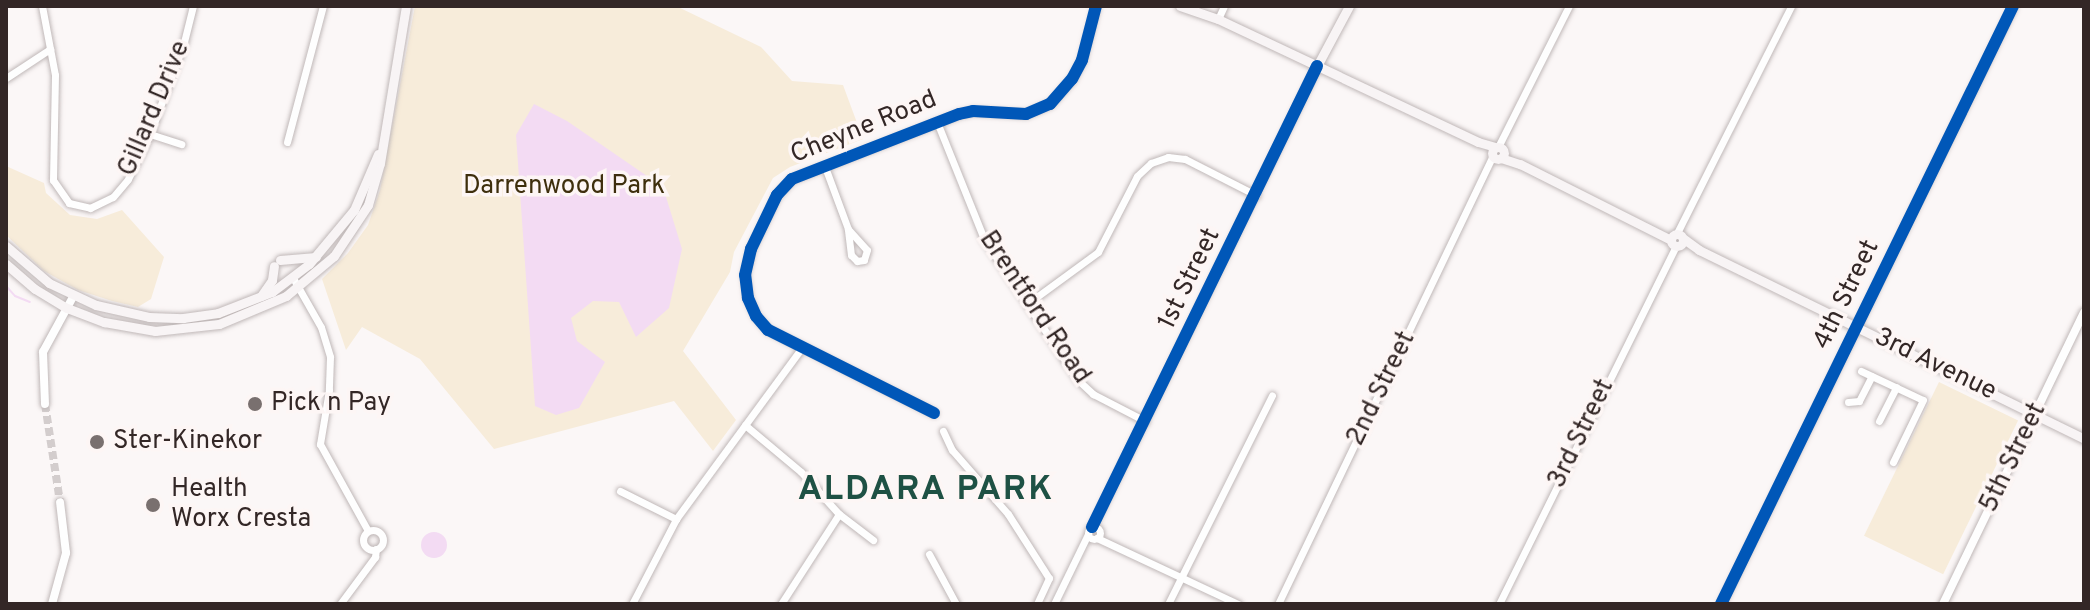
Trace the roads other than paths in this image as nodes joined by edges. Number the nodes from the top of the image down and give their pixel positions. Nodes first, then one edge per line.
1 (42, 6) edge
2 (193, 6) edge
3 (323, 6) edge
4 (406, 6) edge
5 (1096, 6) edge
6 (1180, 6) edge
7 (1224, 6) edge
8 (1349, 6) edge
9 (1569, 6) edge
10 (1791, 6) edge
11 (2013, 6) edge
12 (1218, 19) junction
13 (50, 49) junction
14 (1317, 66) junction
15 (6, 78) edge
16 (937, 122) junction
17 (150, 134) junction
18 (287, 142) dead end
19 (382, 143) junction
20 (181, 144) dead end
21 (1498, 153) junction
22 (825, 167) junction
23 (1256, 195) junction
24 (848, 229) dead end
25 (1677, 240) junction
26 (6, 246) edge
27 (317, 256) junction
28 (6, 264) edge
29 (294, 284) junction
30 (73, 297) junction
31 (259, 299) junction
32 (1027, 304) junction
33 (67, 308) junction
34 (2084, 312) edge
35 (1856, 327) junction
36 (801, 349) junction
37 (1861, 371) dead end
38 (1872, 376) junction
39 (1896, 387) junction
40 (1272, 395) dead end
41 (1848, 402) dead end
42 (45, 404) tunnel mouth
43 (934, 413) dead end
44 (2035, 414) junction
45 (1145, 421) junction
46 (1879, 421) dead end
47 (745, 425) junction
48 (943, 431) dead end
49 (2084, 439) edge
50 (1893, 462) dead end
51 (620, 491) dead end
52 (60, 502) tunnel mouth
53 (839, 514) junction
54 (676, 519) junction
55 (368, 531) junction
56 (1095, 533) junction
57 (873, 540) dead end
58 (376, 549) junction
59 (929, 554) dead end
60 (1181, 576) junction
61 (52, 604) edge
62 (340, 604) edge
63 (632, 604) edge
64 (781, 604) edge
65 (956, 604) edge
66 (1037, 604) edge
67 (1054, 604) edge
68 (1168, 604) edge
69 (1238, 604) edge
70 (1278, 604) edge
71 (1499, 604) edge
72 (1721, 604) edge
73 (1943, 604) edge

1 - 13 street, Gillard Drive
2 - 17 street, Gillard Drive
3 - 18 street
4 - 19 main road
5 - 16 street, Cheyne Road
6 - 12 main road, 3rd Avenue
7 - 12 street
8 - 14 main road
9 - 21 street, 2nd Street
10 - 25 street, 3rd Street
11 - 35 street, 4th Street
12 - 14 main road, 3rd Avenue
13 - 15 street
13 - 17 street, Gillard Drive
14 - 21 main road, 3rd Avenue
14 - 23 street, 1st Street
16 - 22 street, Cheyne Road
16 - 32 street, Brentford Road
17 - 20 street
19 - 27 main road
19 - 29 main road
21 - 25 main road, 3rd Avenue
21 - 70 street, 2nd Street
22 - 24 street
22 - 36 street, Cheyne Road
23 - 32 street
23 - 45 street, 1st Street
25 - 35 main road, 3rd Avenue
25 - 71 street, 3rd Street
26 - 30 main road
27 - 29 main road
27 - 31 main road
28 - 33 main road
29 - 31 main road
29 - 33 main road
29 - 55 street
30 - 31 main road
30 - 33 street
32 - 45 street, Brentford Road
33 - 42 street
34 - 44 street, 5th Street
35 - 44 main road, 3rd Avenue
35 - 72 street, 4th Street
36 - 43 street, Cheyne Road
36 - 47 street
37 - 38 street
38 - 39 street
38 - 41 street
39 - 46 street
39 - 50 street
40 - 60 street
44 - 49 main road, 3rd Avenue
44 - 73 street, 5th Street
45 - 56 street, 1st Street
47 - 53 street
47 - 54 street
48 - 66 street
51 - 54 street
52 - 61 street
53 - 57 street
53 - 64 street
54 - 63 street
55 - 58 street
55 - 58 street
56 - 60 street
56 - 67 street, 1st Street
58 - 62 street
59 - 65 street
60 - 68 street
60 - 69 street

